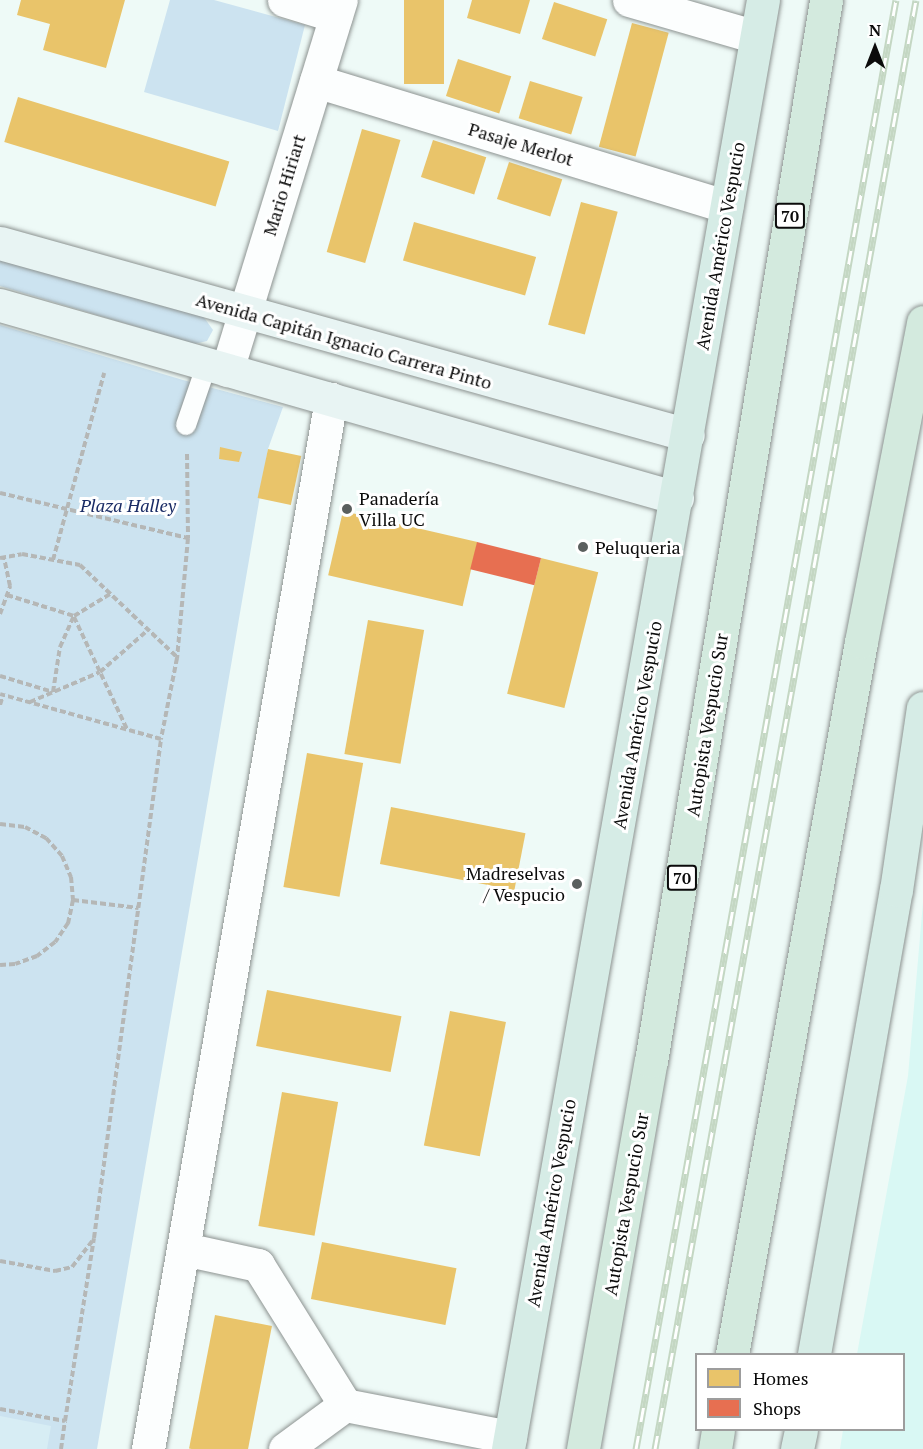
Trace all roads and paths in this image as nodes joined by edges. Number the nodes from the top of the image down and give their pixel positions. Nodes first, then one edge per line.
1 (284, 0) edge
2 (629, 0) edge
3 (763, 0) edge
4 (826, 0) edge
5 (338, 8) edge
6 (756, 37) junction
7 (316, 81) junction
8 (726, 207) junction
9 (0, 243) edge
10 (0, 305) edge
11 (244, 313) junction
12 (923, 322) edge
13 (115, 338) junction
14 (217, 367) junction
15 (331, 399) junction
16 (186, 425) joint
17 (688, 435) junction
18 (0, 493) edge
19 (677, 498) junction
20 (65, 509) junction
21 (188, 538) junction
22 (2, 557) edge
23 (53, 560) junction
24 (110, 593) junction
25 (7, 595) junction
26 (0, 614) edge
27 (74, 616) junction
28 (148, 630) junction
29 (177, 658) junction
30 (100, 672) junction
31 (0, 676) edge
32 (53, 692) junction
33 (2, 694) edge
34 (30, 702) junction
35 (0, 705) edge
36 (923, 708) edge
37 (127, 729) junction
38 (161, 739) junction
39 (0, 824) edge
40 (73, 900) junction
41 (139, 908) junction
42 (0, 964) edge
43 (94, 1238) junction
44 (184, 1249) junction
45 (0, 1261) edge
46 (732, 1353) edge
47 (814, 1353) edge
48 (345, 1405) junction
49 (0, 1409) edge
50 (65, 1421) junction
51 (718, 1431) edge
52 (801, 1431) edge
53 (509, 1443) edge
54 (61, 1449) edge
55 (148, 1449) edge
56 (285, 1449) edge
57 (583, 1449) edge
58 (715, 1449) edge
59 (797, 1449) edge

1 - 5 street
2 - 6 street
3 - 6 main road, Avenida Américo Vespucio
4 - 57 highway, Autopista Vespucio Sur / 70
5 - 7 street, Mario Hiriart
6 - 8 main road, Avenida Américo Vespucio
7 - 8 street, Pasaje Merlot
7 - 11 street, Mario Hiriart
8 - 17 main road, Avenida Américo Vespucio
9 - 11 street, Avenida Capitán Ignacio Carrera Pinto
10 - 13 street
11 - 14 street, Mario Hiriart
11 - 17 street, Avenida Capitán Ignacio Carrera Pinto
12 - 46 highway
13 - 14 street
13 - 20 path
14 - 15 street
14 - 16 lane
15 - 19 street
15 - 44 street
16 - 21 path
17 - 19 main road, Avenida Américo Vespucio
18 - 20 path
19 - 53 main road, Avenida Américo Vespucio
20 - 21 path
20 - 23 path
21 - 29 path
22 - 23 path
22 - 25 path
23 - 24 path
24 - 27 path
24 - 28 path
25 - 26 path
25 - 27 path
27 - 30 path
27 - 32 path
28 - 29 path
28 - 30 path
29 - 38 path
30 - 32 path
30 - 37 path
31 - 32 path
32 - 34 path
33 - 34 path
33 - 35 path
34 - 37 path
36 - 47 main road
37 - 38 path
38 - 41 path
39 - 40 path
40 - 41 path
40 - 42 path
41 - 43 path
43 - 45 path
43 - 50 path
44 - 48 street
44 - 55 street
48 - 53 street
48 - 56 street
49 - 50 path
50 - 54 path
51 - 58 highway
52 - 59 main road

